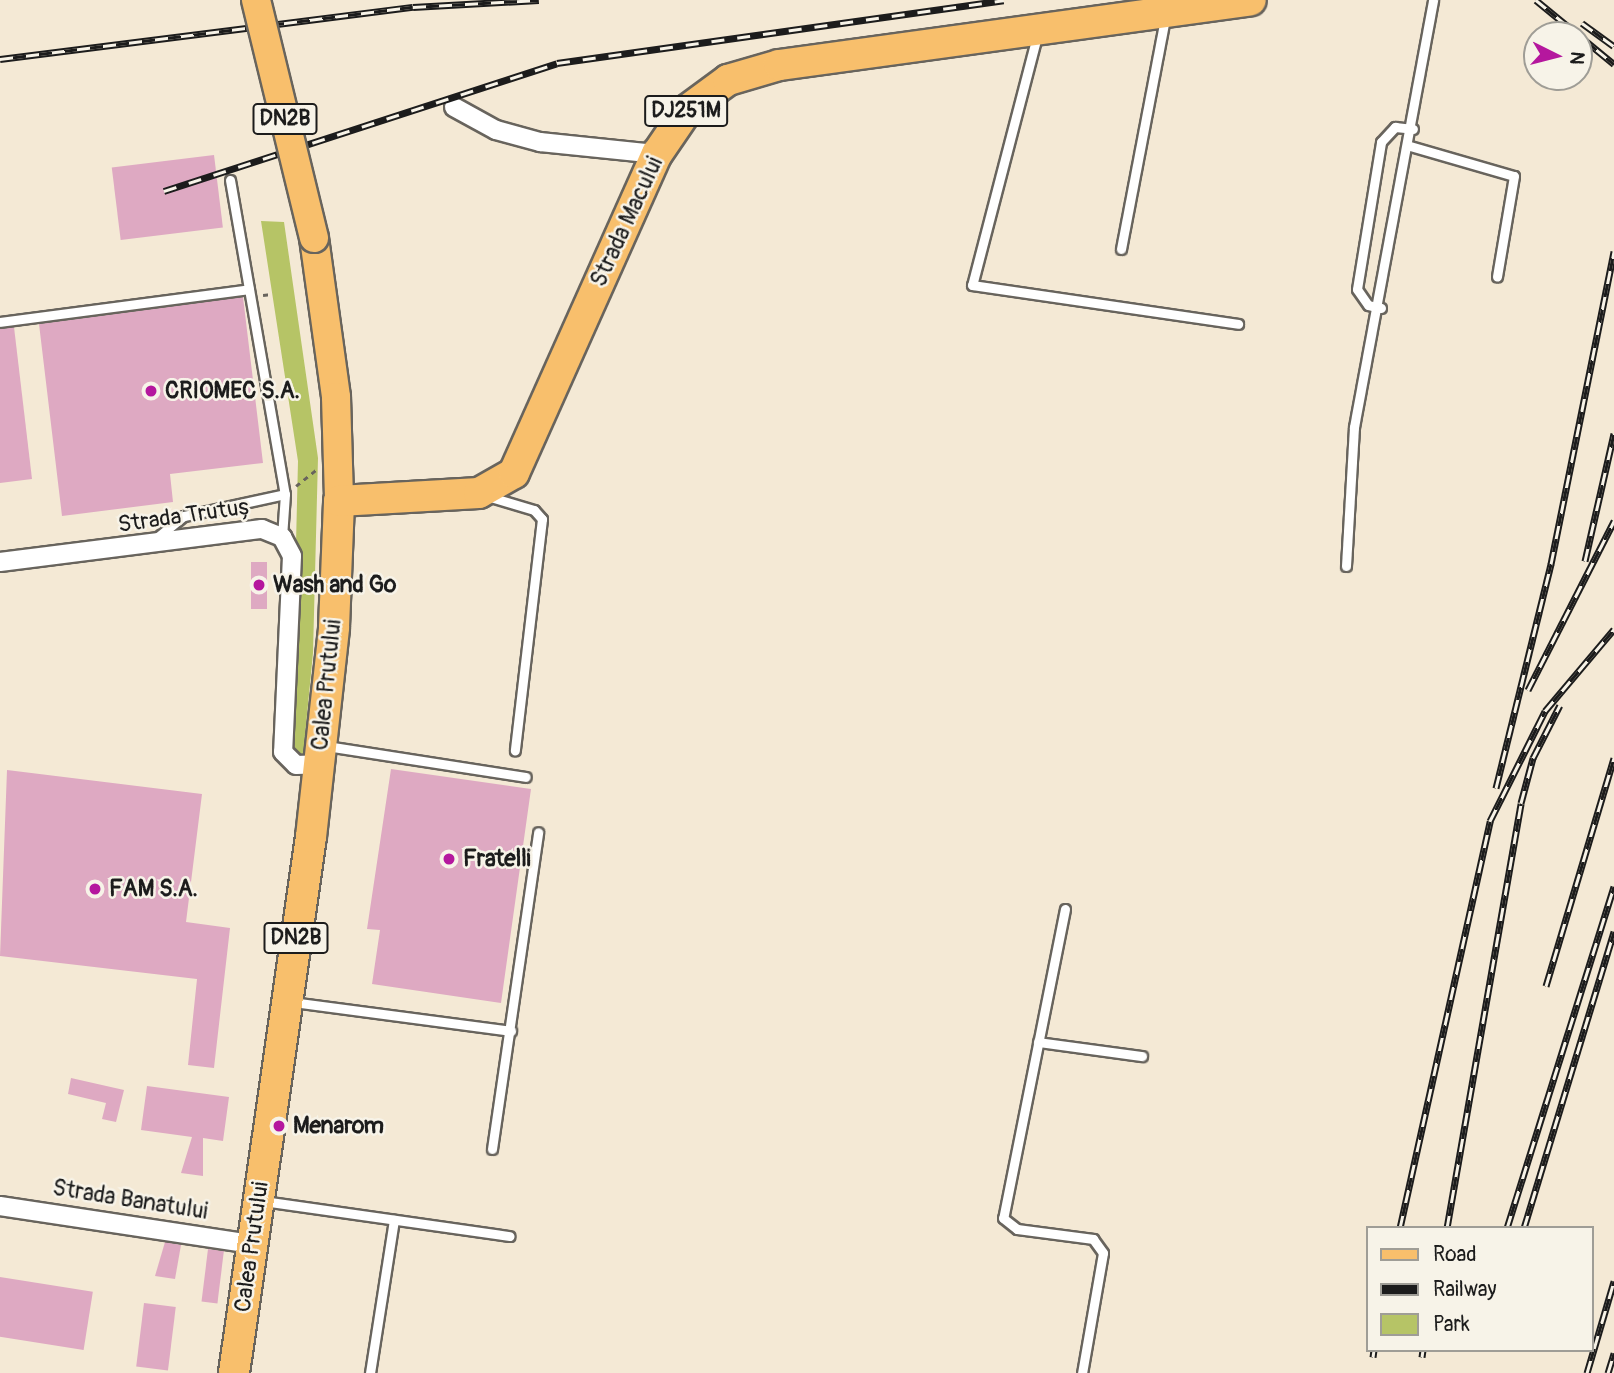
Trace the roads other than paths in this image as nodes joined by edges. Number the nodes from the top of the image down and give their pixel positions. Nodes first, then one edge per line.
1 (256, 0) edge
2 (1251, 0) edge
3 (1433, 0) edge
4 (1166, 9) junction
5 (1039, 28) junction
6 (454, 107) dead end
7 (1413, 129) junction
8 (1410, 146) junction
9 (657, 154) junction
10 (230, 180) dead end
11 (1121, 249) dead end
12 (1497, 277) dead end
13 (249, 289) junction
14 (1381, 308) junction
15 (0, 322) edge
16 (1238, 324) dead end
17 (479, 493) junction
18 (285, 494) junction
19 (339, 501) junction
20 (282, 537) junction
21 (144, 547) junction
22 (0, 562) edge
23 (1346, 566) dead end
24 (515, 750) dead end
25 (320, 755) junction
26 (526, 777) dead end
27 (538, 832) dead end
28 (1065, 909) dead end
29 (287, 1002) junction
30 (511, 1031) junction
31 (1038, 1042) junction
32 (1142, 1056) dead end
33 (492, 1149) dead end
34 (258, 1200) junction
35 (0, 1206) edge
36 (394, 1220) junction
37 (510, 1236) dead end
38 (252, 1244) junction
39 (234, 1373) edge
40 (370, 1373) edge
41 (1082, 1373) edge

1 - 19 main road, Calea Prutului / DN2B, bridge
2 - 4 highway, Strada Macului / DJ251M
3 - 7 lane
4 - 5 highway, Strada Macului / DJ251M
4 - 11 lane
5 - 9 highway, Strada Macului / DJ251M
5 - 16 lane
6 - 9 street
7 - 8 lane
7 - 14 lane
8 - 12 lane
8 - 14 lane
9 - 17 highway, Strada Macului / DJ251M
10 - 13 lane
13 - 15 lane
13 - 18 lane
14 - 23 lane
17 - 19 highway, Strada Macului / DJ251M
17 - 24 lane
18 - 20 lane
18 - 21 lane
19 - 25 highway, Calea Prutului / DN2B
20 - 21 street, Strada Trutuș
20 - 25 street, Strada Trutuș
21 - 22 street, Strada Trutuș
25 - 26 lane
25 - 29 highway, Calea Prutului / DN2B
27 - 30 lane
28 - 31 lane
29 - 30 lane
29 - 34 highway, Calea Prutului / DN2B
30 - 33 lane
31 - 32 lane
31 - 41 lane
34 - 36 lane
34 - 38 highway, Calea Prutului / DN2B
35 - 38 street, Strada Banatului
36 - 37 lane
36 - 40 lane
38 - 39 highway, Calea Prutului / DN2B

